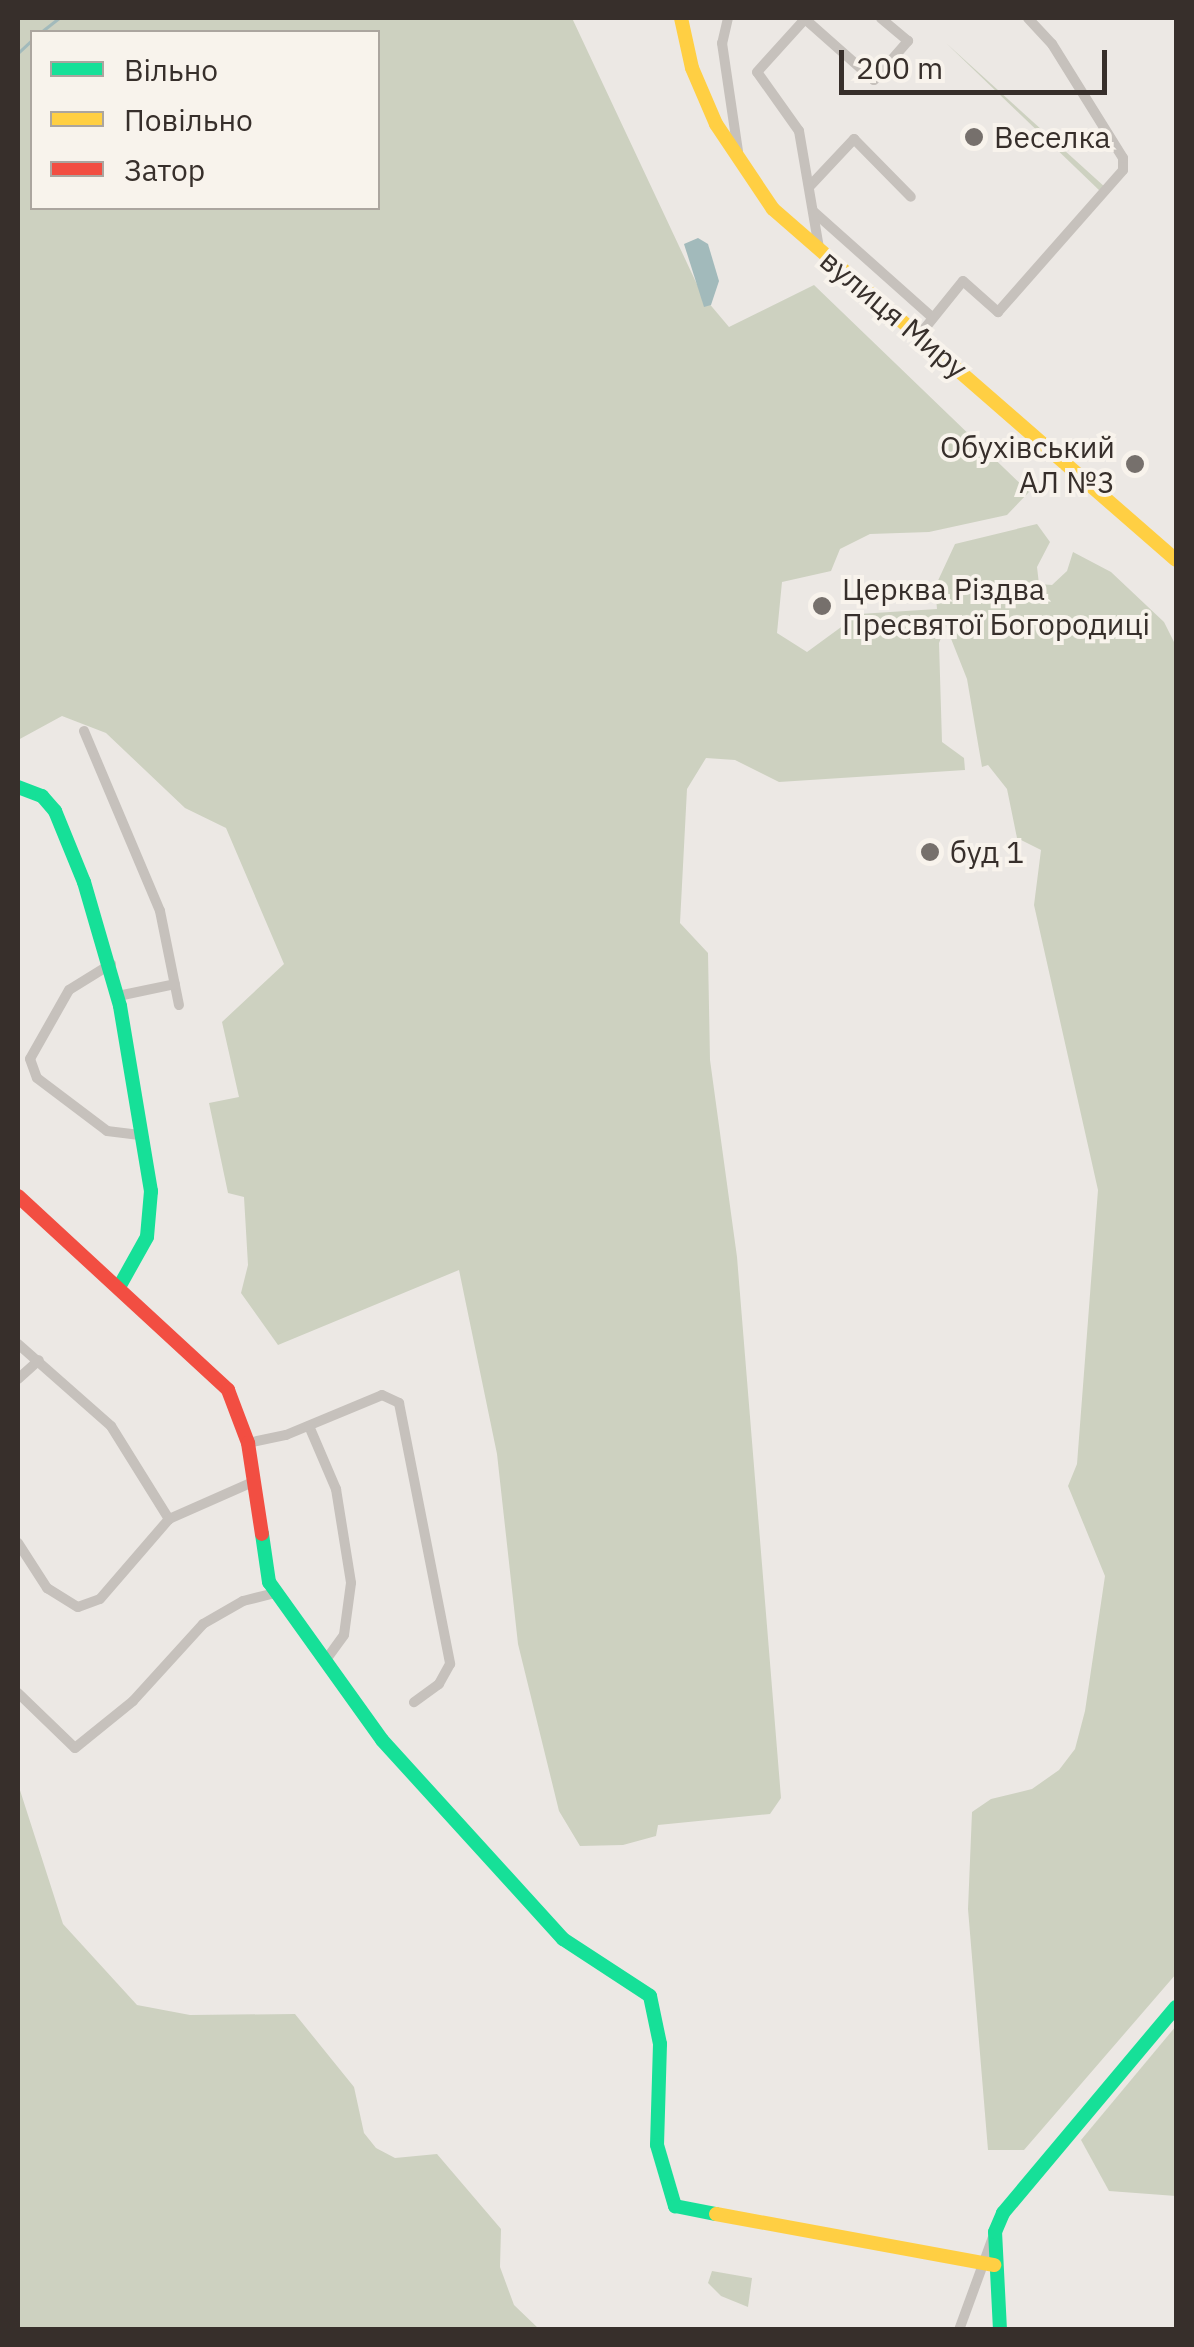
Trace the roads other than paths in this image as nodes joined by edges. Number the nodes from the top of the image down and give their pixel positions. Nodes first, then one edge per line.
1 (681, 18) edge
2 (728, 18) edge
3 (881, 18) edge
4 (1028, 18) edge
5 (738, 158) junction
6 (809, 188) junction
7 (911, 198) dead end
8 (814, 212) junction
9 (819, 250) junction
10 (933, 318) junction
11 (916, 338) junction
12 (1176, 560) edge
13 (84, 731) dead end
14 (18, 787) edge
15 (111, 964) junction
16 (175, 984) junction
17 (118, 996) junction
18 (179, 1004) dead end
19 (142, 1135) junction
20 (18, 1196) edge
21 (120, 1287) junction
22 (18, 1344) edge
23 (39, 1360) junction
24 (18, 1379) edge
25 (310, 1426) junction
26 (248, 1443) junction
27 (255, 1481) junction
28 (168, 1519) junction
29 (18, 1543) edge
30 (274, 1593) junction
31 (325, 1661) junction
32 (18, 1693) edge
33 (414, 1702) dead end
34 (1176, 2007) edge
35 (988, 2262) junction
36 (959, 2330) edge
37 (1000, 2330) edge

1 - 5 street, вулиця Миру
2 - 5 street
3 - 6 street
4 - 10 street
5 - 9 street, вулиця Миру
6 - 7 street
6 - 8 street
8 - 9 street
8 - 10 street
9 - 11 street, вулиця Миру
10 - 11 street
11 - 12 street, вулиця Миру
13 - 16 street
14 - 15 street
15 - 17 street
15 - 19 street
16 - 17 street
16 - 18 street
17 - 19 street
19 - 21 street
20 - 21 street
21 - 26 street
22 - 23 street
23 - 24 street
23 - 28 street
25 - 26 street
25 - 31 street
25 - 33 street
26 - 27 street
27 - 28 street
27 - 30 street
28 - 29 street
30 - 31 street
30 - 32 street
31 - 35 street
34 - 35 street
35 - 36 street
35 - 37 street

